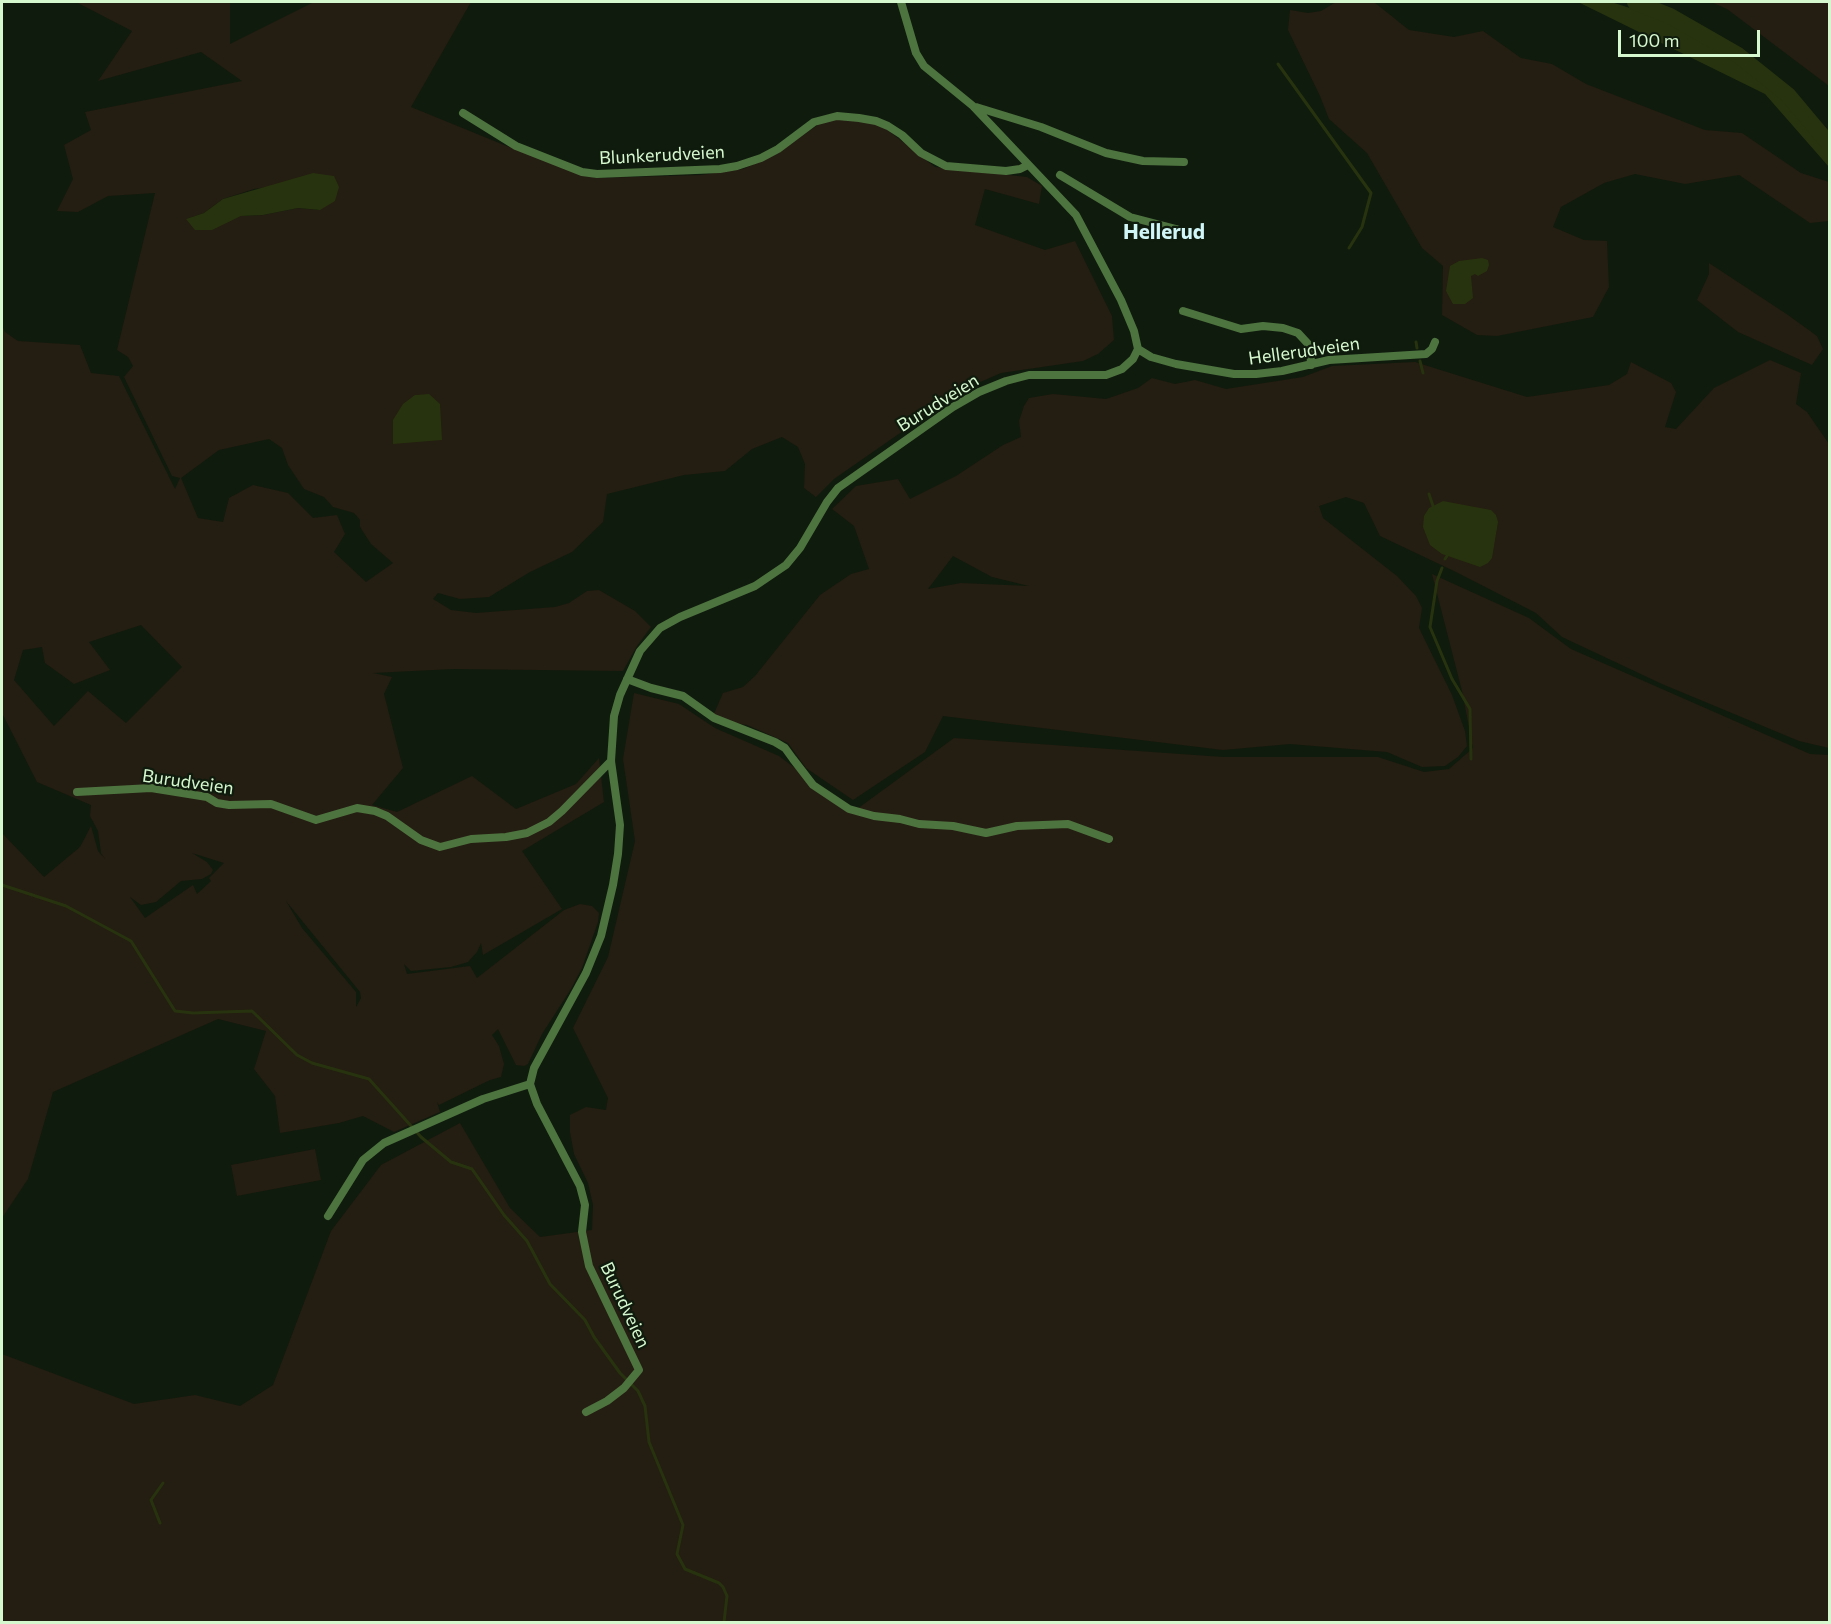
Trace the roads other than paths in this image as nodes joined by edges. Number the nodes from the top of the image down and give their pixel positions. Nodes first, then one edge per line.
1 (901, 2) edge
2 (974, 106) junction
3 (463, 113) dead end
4 (1184, 162) dead end
5 (1028, 165) junction
6 (1060, 175) dead end
7 (1180, 230) dead end
8 (1183, 311) dead end
9 (1435, 342) dead end
10 (1138, 349) junction
11 (1311, 365) junction
12 (627, 679) junction
13 (611, 762) junction
14 (77, 792) dead end
15 (1110, 839) dead end
16 (530, 1084) junction
17 (328, 1216) dead end
18 (586, 1412) dead end

1 - 2 street
2 - 4 street
2 - 5 street
3 - 5 street, Blunkerudveien
5 - 10 street
6 - 7 street
8 - 11 street
9 - 11 street, Hellerudveien
10 - 11 street, Hellerudveien
10 - 12 street, Burudveien
12 - 13 street, Burudveien
12 - 15 street
13 - 14 street, Burudveien
13 - 16 street, Burudveien
16 - 17 street
16 - 18 street, Burudveien

